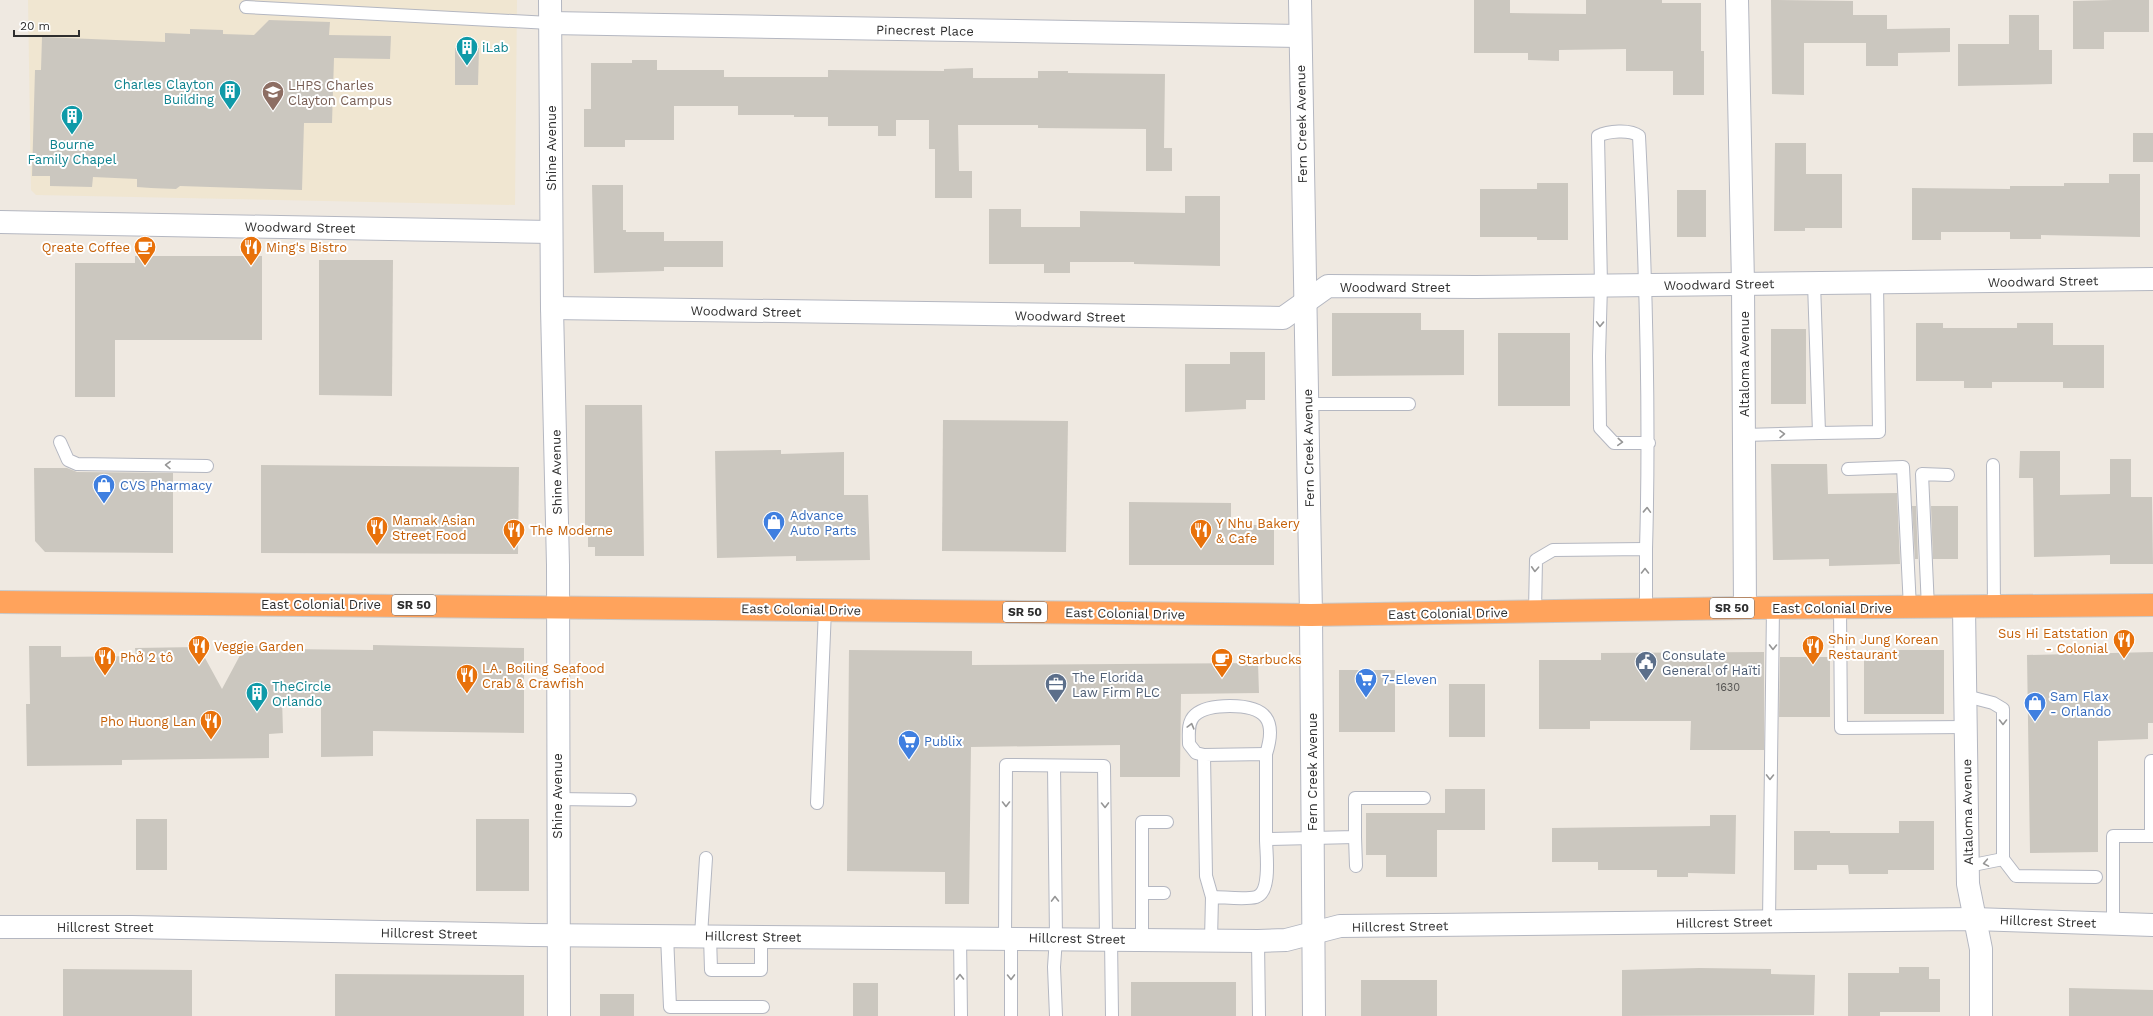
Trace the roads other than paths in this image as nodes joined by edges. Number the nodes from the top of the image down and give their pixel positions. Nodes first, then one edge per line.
1 (550, 0) edge
2 (1300, 0) edge
3 (1737, 0) edge
4 (246, 7) dead end
5 (550, 23) junction
6 (1299, 36) junction
7 (0, 222) edge
8 (551, 232) junction
9 (2153, 279) edge
10 (1876, 282) junction
11 (1814, 283) junction
12 (1743, 284) junction
13 (1601, 285) junction
14 (1646, 285) junction
15 (1305, 302) junction
16 (552, 308) junction
17 (1307, 404) junction
18 (1409, 404) dead end
19 (1819, 433) junction
20 (1744, 435) junction
21 (60, 442) dead end
22 (1649, 443) junction
23 (1993, 465) dead end
24 (207, 466) dead end
25 (1848, 469) dead end
26 (1948, 475) dead end
27 (1646, 549) junction
28 (0, 602) edge
29 (2153, 605) edge
30 (558, 606) junction
31 (1745, 608) junction
32 (1773, 608) junction
33 (1840, 608) junction
34 (1919, 608) junction
35 (1964, 608) junction
36 (1994, 608) junction
37 (825, 609) junction
38 (1646, 610) junction
39 (1535, 612) junction
40 (1311, 615) junction
41 (1966, 696) junction
42 (1966, 727) junction
43 (1266, 754) junction
44 (1204, 755) junction
45 (2153, 762) edge
46 (1054, 766) junction
47 (1424, 798) dead end
48 (558, 799) junction
49 (630, 800) dead end
50 (817, 803) dead end
51 (1167, 822) dead end
52 (2152, 836) edge
53 (1313, 838) junction
54 (1355, 838) junction
55 (1266, 839) junction
56 (706, 858) dead end
57 (2004, 860) junction
58 (1356, 866) dead end
59 (1968, 866) junction
60 (2096, 877) dead end
61 (1142, 893) junction
62 (1164, 893) dead end
63 (1212, 897) junction
64 (1974, 919) junction
65 (1769, 922) junction
66 (2113, 924) junction
67 (2153, 925) edge
68 (0, 927) edge
69 (1313, 933) junction
70 (558, 935) junction
71 (667, 935) junction
72 (705, 935) junction
73 (761, 936) junction
74 (960, 937) junction
75 (1008, 938) junction
76 (1056, 938) junction
77 (1109, 938) junction
78 (1142, 939) junction
79 (1211, 940) junction
80 (1258, 941) junction
81 (763, 1007) dead end
82 (559, 1016) edge
83 (961, 1016) edge
84 (1011, 1016) edge
85 (1056, 1016) edge
86 (1112, 1016) edge
87 (1259, 1016) edge
88 (1314, 1016) edge
89 (1981, 1016) edge

1 - 5 street, Shine Avenue
2 - 6 street, Fern Creek Avenue
3 - 12 street, Altaloma Avenue
4 - 5 lane
5 - 6 street, Pinecrest Place
5 - 8 street, Shine Avenue
6 - 15 street, Fern Creek Avenue
7 - 8 street, Woodward Street
8 - 16 street, Shine Avenue
9 - 10 street, Woodward Street
10 - 11 street, Woodward Street
10 - 19 lane
11 - 12 street, Woodward Street
11 - 19 lane
12 - 14 street, Woodward Street
12 - 20 street, Altaloma Avenue
13 - 14 street, Woodward Street
13 - 14 lane
13 - 15 street, Woodward Street
13 -> 22 lane
14 - 22 lane
15 - 16 street, Woodward Street
15 - 17 street, Fern Creek Avenue
16 - 30 street, Shine Avenue
17 - 18 lane
17 - 40 street, Fern Creek Avenue
20 -> 19 lane
20 - 31 street, Altaloma Avenue
24 -> 21 lane
27 -> 22 lane
23 - 36 lane
25 - 34 lane
26 - 34 lane
38 -> 27 lane
27 -> 39 lane
28 - 30 highway, East Colonial Drive / SR 50
29 - 36 highway, East Colonial Drive / SR 50
30 - 37 highway, East Colonial Drive / SR 50
30 - 48 street, Shine Avenue
31 - 32 highway, East Colonial Drive / SR 50
31 - 38 highway, East Colonial Drive / SR 50
32 - 33 highway, East Colonial Drive / SR 50
32 -> 65 lane
33 - 34 highway, East Colonial Drive / SR 50
33 - 42 lane
34 - 35 highway, East Colonial Drive / SR 50
35 - 36 highway, East Colonial Drive / SR 50
35 - 41 street, Altaloma Avenue
37 - 40 highway, East Colonial Drive / SR 50
37 - 50 lane
38 - 39 highway, East Colonial Drive / SR 50
39 - 40 highway, East Colonial Drive / SR 50
40 - 53 street, Fern Creek Avenue
41 - 42 street, Altaloma Avenue
41 -> 57 lane
42 - 59 street, Altaloma Avenue
43 - 44 lane
44 -> 43 lane
43 - 55 lane
44 - 63 lane
45 - 52 lane
46 -> 75 lane
76 -> 46 lane
46 -> 77 lane
47 - 54 lane
48 - 49 lane
48 - 70 street, Shine Avenue
51 - 61 lane
52 - 66 lane
53 - 54 lane
53 - 55 lane
53 - 69 street, Fern Creek Avenue
54 - 58 lane
55 - 63 lane
56 - 72 lane
57 -> 59 lane
57 - 60 lane
59 - 64 street, Altaloma Avenue
61 - 62 lane
61 - 78 lane
63 - 79 lane
64 - 65 street, Hillcrest Street
64 - 66 street, Hillcrest Street
64 - 89 street, Altaloma Avenue
65 - 69 street, Hillcrest Street
66 - 67 street, Hillcrest Street
68 - 70 street, Hillcrest Street
69 - 80 street, Hillcrest Street
69 - 88 street, Fern Creek Avenue
70 - 71 street, Hillcrest Street
70 - 82 street, Shine Avenue
71 - 72 street, Hillcrest Street
71 - 81 lane
72 - 73 street, Hillcrest Street
72 - 73 lane
73 - 74 street, Hillcrest Street
74 - 75 street, Hillcrest Street
83 -> 74 lane
75 - 76 street, Hillcrest Street
75 -> 84 lane
76 - 77 street, Hillcrest Street
76 - 85 lane
77 - 78 street, Hillcrest Street
77 - 86 lane
78 - 79 street, Hillcrest Street
79 - 80 street, Hillcrest Street
80 - 87 lane

